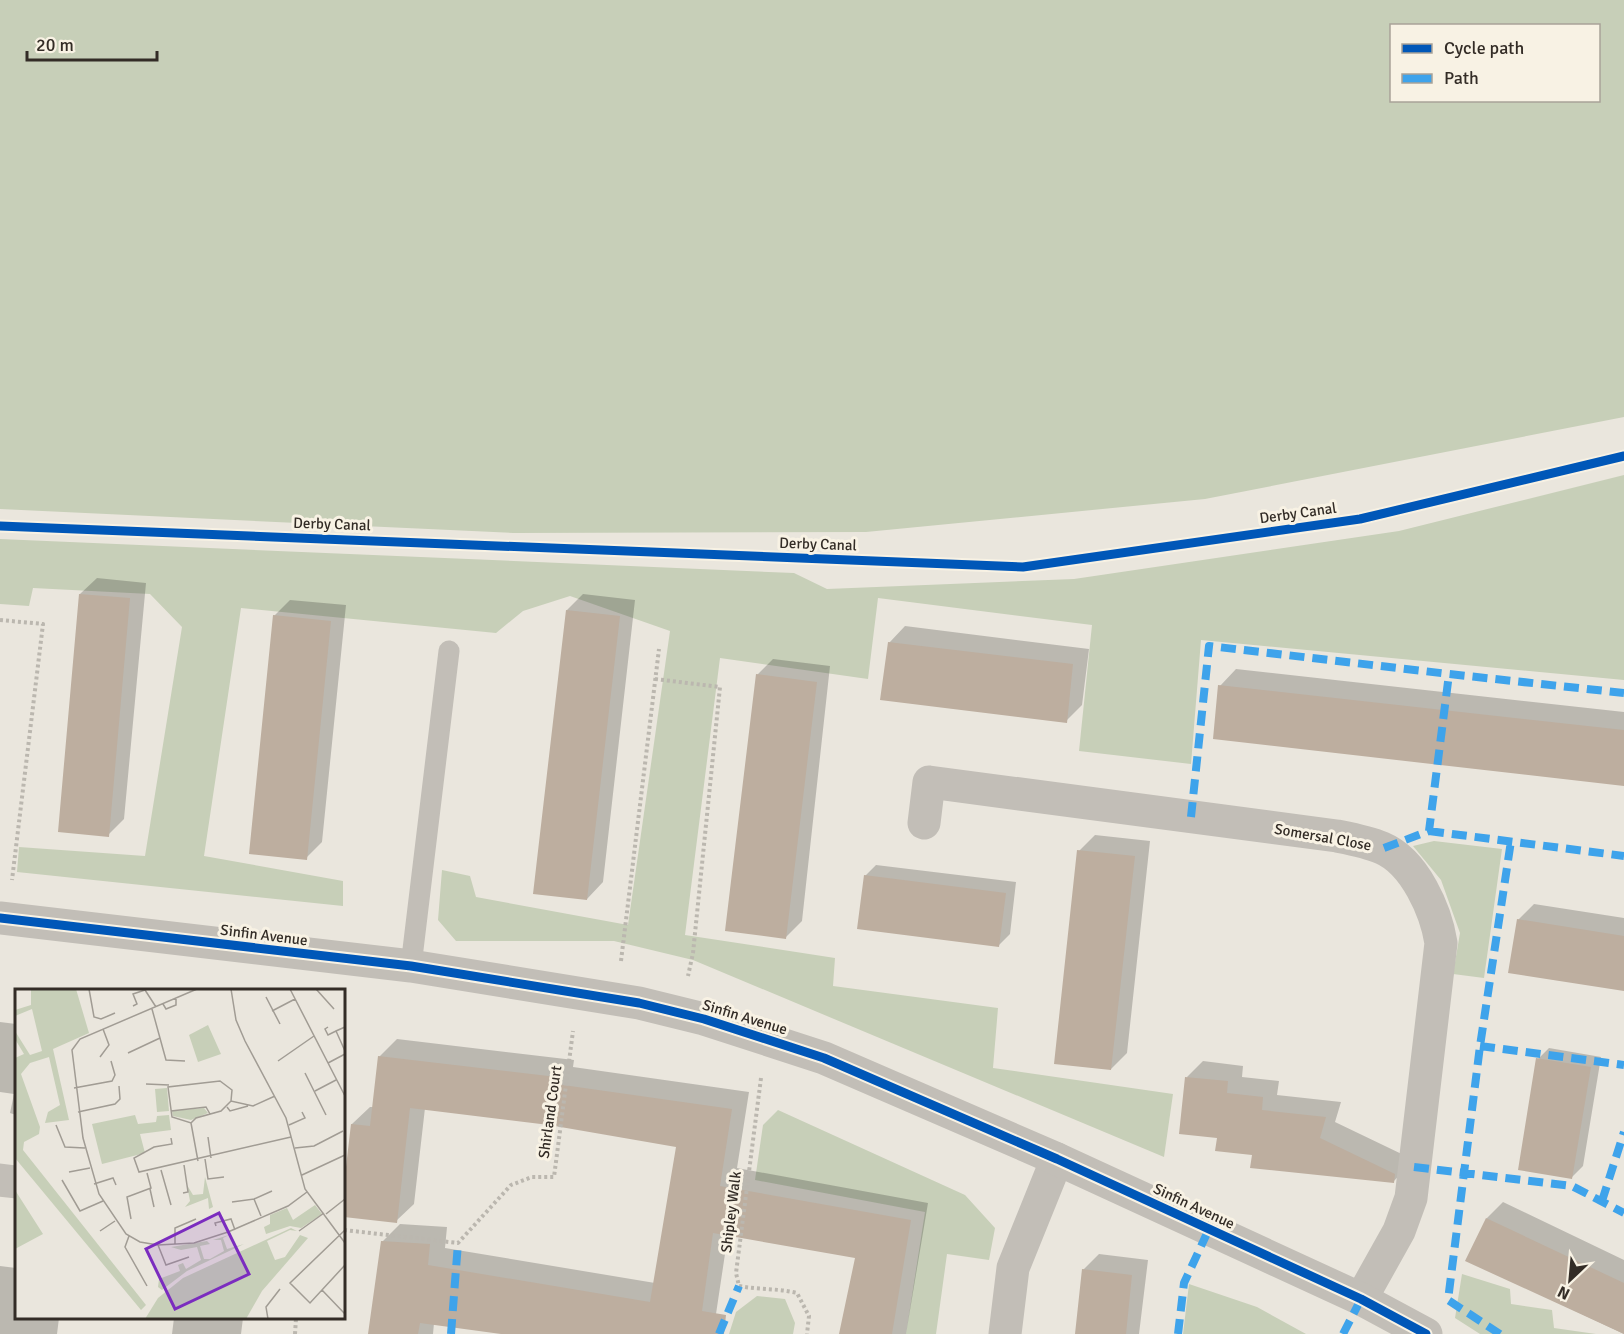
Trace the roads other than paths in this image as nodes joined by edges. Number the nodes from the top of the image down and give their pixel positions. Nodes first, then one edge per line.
1 (449, 651) dead end
2 (924, 823) dead end
3 (4, 919) edge
4 (411, 966) junction
5 (1057, 1159) junction
6 (0, 1180) edge
7 (15, 1182) edge
8 (1361, 1299) junction
9 (1005, 1334) edge
10 (1426, 1334) edge

1 - 4 lane
2 - 8 street, Somersal Close
3 - 4 street, Sinfin Avenue
4 - 5 street, Sinfin Avenue
5 - 8 street, Sinfin Avenue
5 - 9 street
6 - 7 street
8 - 10 street, Sinfin Avenue

